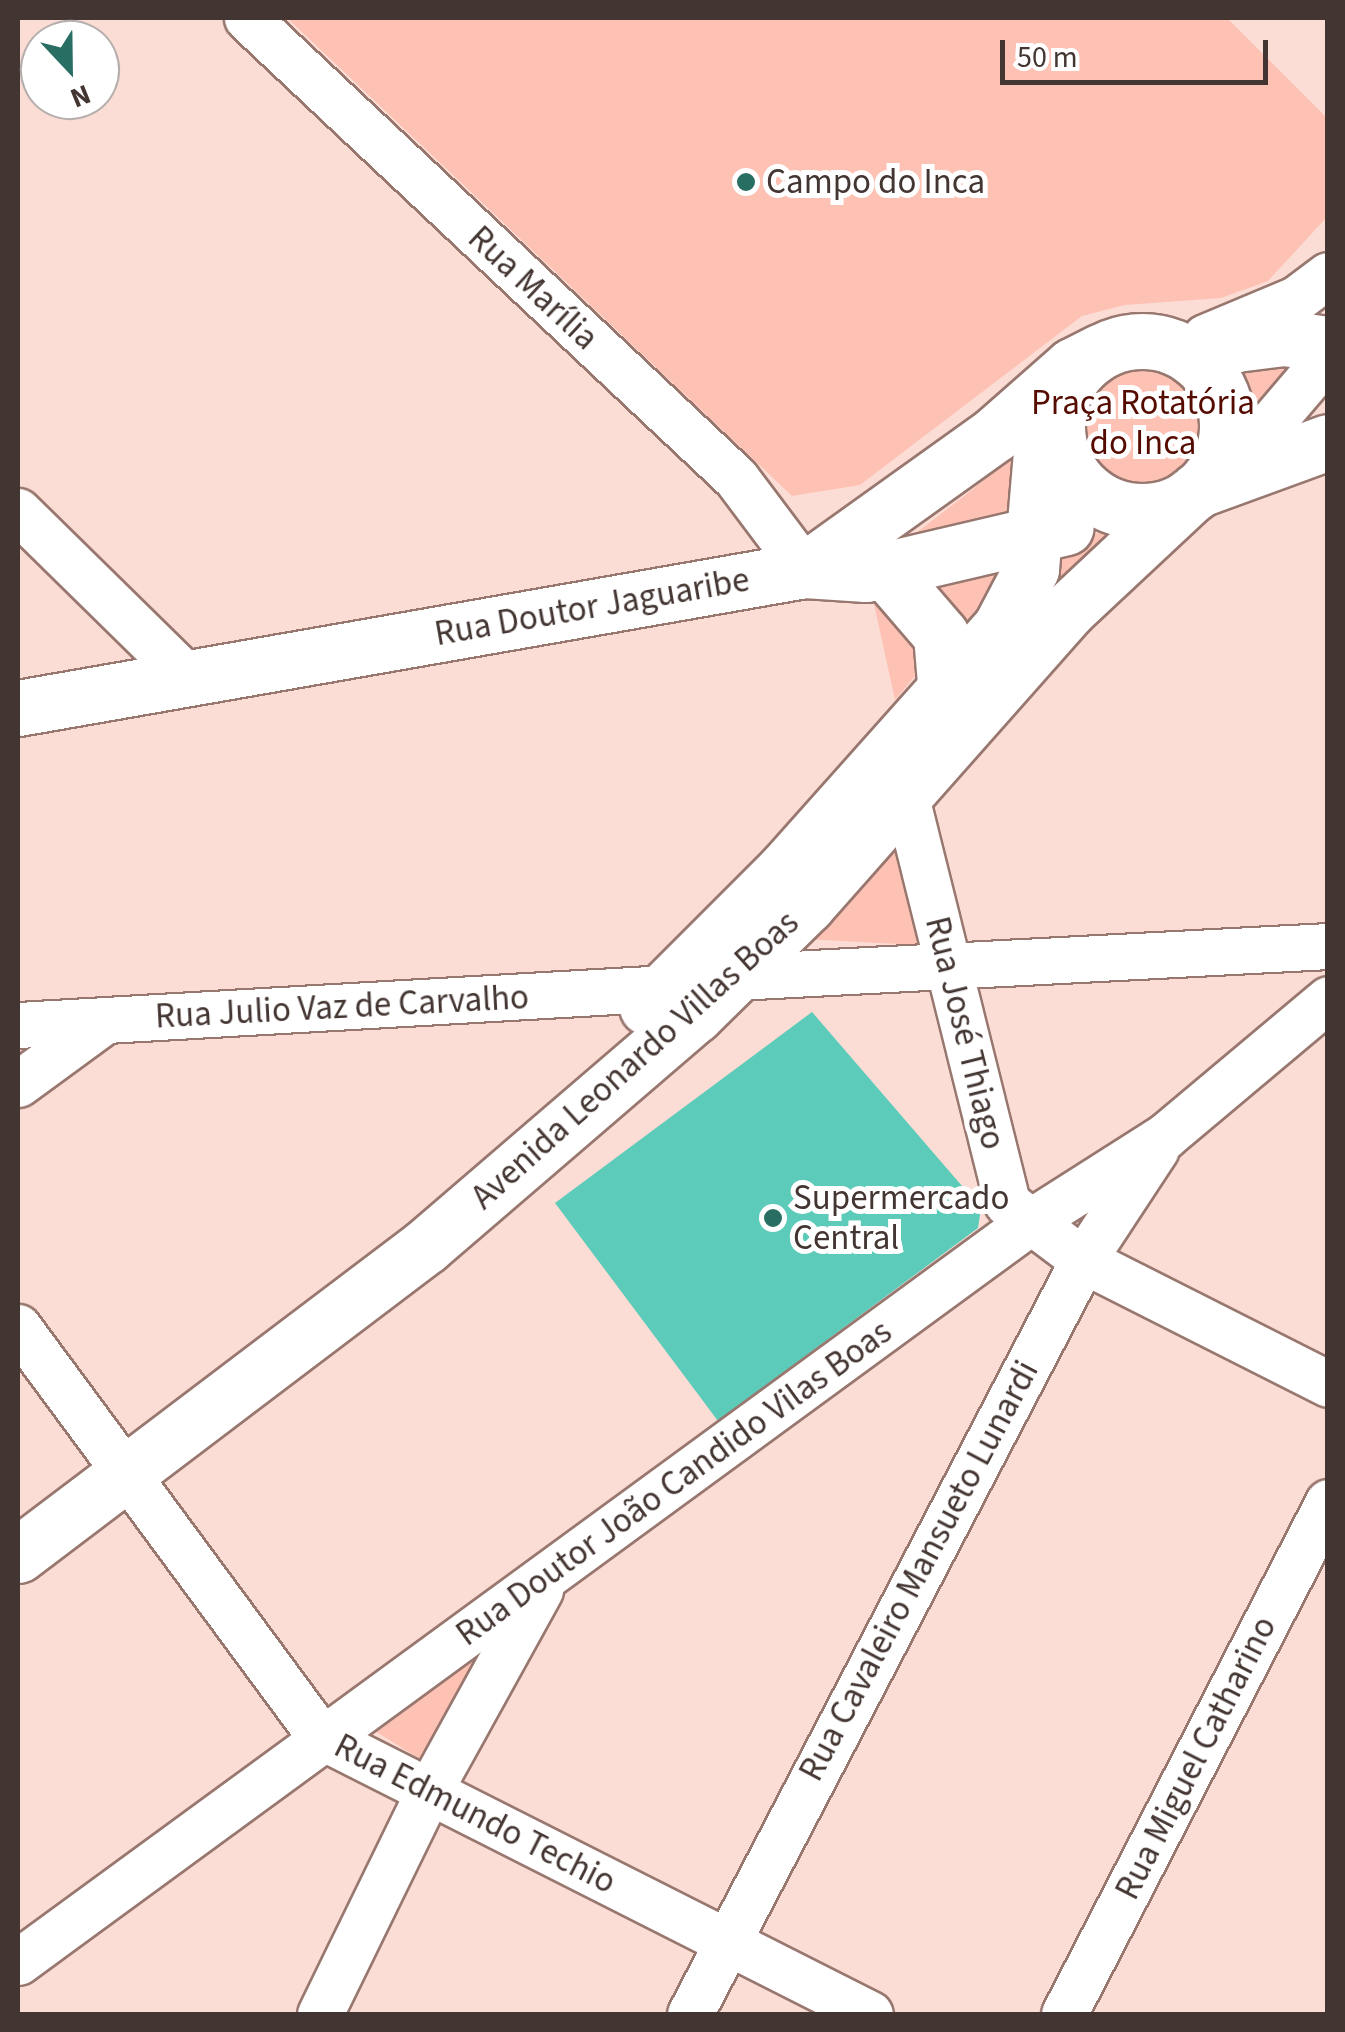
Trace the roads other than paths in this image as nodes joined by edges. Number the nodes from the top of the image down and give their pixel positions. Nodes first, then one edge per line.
1 (247, 18) edge
2 (1328, 275) edge
3 (1328, 344) edge
4 (1100, 352) junction
5 (1187, 354) junction
6 (1328, 356) edge
7 (1062, 398) junction
8 (1328, 442) edge
9 (1197, 490) junction
10 (1138, 510) junction
11 (18, 512) edge
12 (1037, 534) junction
13 (805, 570) junction
14 (885, 570) junction
15 (187, 677) junction
16 (946, 694) junction
17 (18, 708) edge
18 (906, 796) junction
19 (1328, 946) edge
20 (948, 964) junction
21 (735, 978) junction
22 (667, 988) junction
23 (1328, 999) edge
24 (104, 1021) junction
25 (18, 1025) edge
26 (18, 1084) edge
27 (1164, 1136) junction
28 (1030, 1222) junction
29 (1083, 1260) junction
30 (18, 1328) edge
31 (1328, 1384) edge
32 (118, 1460) junction
33 (1328, 1502) edge
34 (18, 1513) edge
35 (18, 1555) edge
36 (544, 1582) junction
37 (320, 1736) junction
38 (428, 1794) junction
39 (726, 1940) junction
40 (18, 1962) edge
41 (320, 2014) edge
42 (690, 2014) edge
43 (870, 2014) edge
44 (1064, 2014) edge

1 - 13 street, Rua Marília
2 - 5 street
3 - 5 main road
4 - 5 main road
4 - 7 main road
4 - 13 main road, Rua Doutor Jaguaribe
5 - 9 main road
6 - 9 street
7 - 10 main road
7 - 12 main road, Avenida Leonardo Villas Boas
8 - 9 main road
9 - 10 main road
9 - 18 main road, Avenida Leonardo Villas Boas
10 - 12 main road
11 - 15 street
12 - 14 main road
12 - 16 main road, Avenida Leonardo Villas Boas
13 - 14 main road
13 - 15 main road, Rua Doutor Jaguaribe
14 - 16 main road
15 - 17 main road, Rua Doutor Jaguaribe
16 - 22 main road, Avenida Leonardo Villas Boas
18 - 20 street, Rua José Thiago
18 - 21 main road, Avenida Leonardo Villas Boas
19 - 20 street
20 - 21 street
20 - 28 street, Rua José Thiago
21 - 32 main road, Avenida Leonardo Villas Boas
22 - 24 street, Rua Julio Vaz de Carvalho
22 - 32 main road, Avenida Leonardo Villas Boas
23 - 27 street, Rua Doutor João Candido Vilas Boas
24 - 25 street, Rua Julio Vaz de Carvalho
24 - 26 street
27 - 28 street, Rua Doutor João Candido Vilas Boas
27 - 29 street, Rua Cavaleiro Mansueto Lunardi
28 - 29 street, Rua José Thiago
28 - 36 street, Rua Doutor João Candido Vilas Boas
29 - 31 street, Rua José Thiago
29 - 39 street, Rua Cavaleiro Mansueto Lunardi
30 - 32 street, Rua Edmundo Techio
32 - 34 main road, Avenida Leonardo Villas Boas
32 - 35 main road, Avenida Leonardo Villas Boas
32 - 37 street, Rua Edmundo Techio
33 - 44 street, Rua Miguel Catharino
36 - 37 street, Rua Doutor João Candido Vilas Boas
36 - 38 street
37 - 38 street, Rua Edmundo Techio
37 - 40 street, Rua Doutor João Candido Vilas Boas
38 - 39 street, Rua Edmundo Techio
38 - 41 street
39 - 42 street, Rua Cavaleiro Mansueto Lunardi
39 - 43 street, Rua Edmundo Techio

